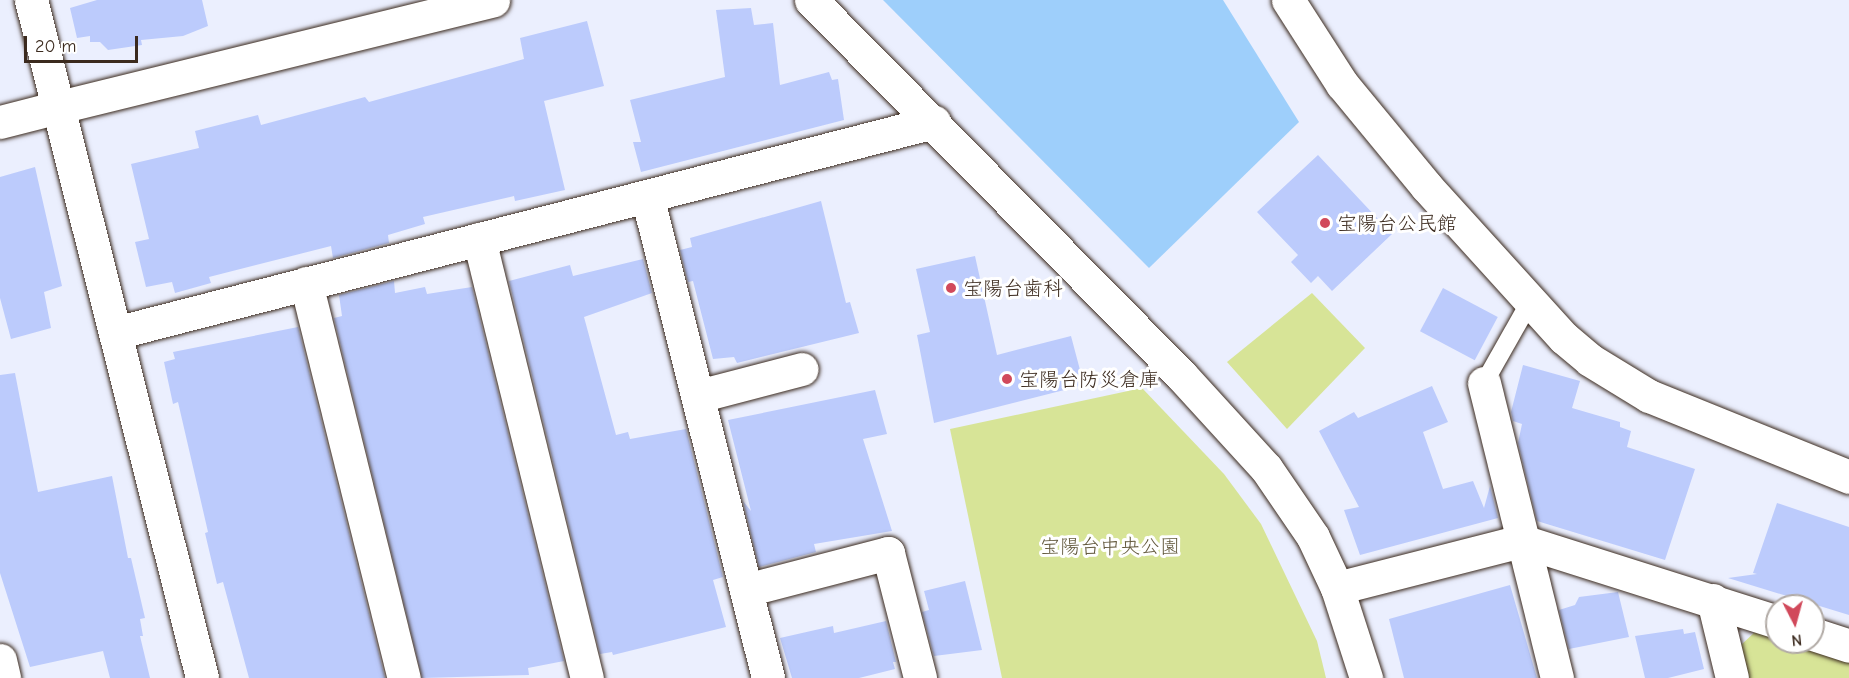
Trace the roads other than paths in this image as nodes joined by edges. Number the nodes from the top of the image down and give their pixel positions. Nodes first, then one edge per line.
1 (31, 0) edge
2 (493, 0) edge
3 (811, 0) edge
4 (1288, 0) edge
5 (58, 107) junction
6 (0, 122) edge
7 (934, 122) junction
8 (647, 196) junction
9 (479, 239) junction
10 (306, 284) junction
11 (1532, 300) junction
12 (115, 333) junction
13 (802, 369) dead end
14 (1484, 383) joint
15 (698, 396) junction
16 (1849, 477) edge
17 (1522, 541) junction
18 (1337, 588) junction
19 (746, 590) junction
20 (1713, 600) junction
21 (1765, 618) edge
22 (1825, 638) edge
23 (1849, 646) edge
24 (0, 660) edge
25 (4, 678) edge
26 (202, 678) edge
27 (404, 678) edge
28 (587, 678) edge
29 (768, 678) edge
30 (920, 678) edge
31 (1366, 678) edge
32 (1557, 678) edge
33 (1732, 678) edge

1 - 5 street
2 - 5 street
3 - 7 street
4 - 11 street
5 - 6 street
5 - 12 street
7 - 8 street
7 - 18 street
8 - 9 street
8 - 15 street
9 - 10 street
9 - 28 street
10 - 12 street
10 - 27 street
11 - 14 lane
11 - 16 street
12 - 26 street
13 - 15 street
14 - 17 street
15 - 19 street
17 - 18 street
17 - 20 street
17 - 32 street
18 - 31 street
19 - 29 street
19 - 30 street
20 - 21 street
20 - 33 street
22 - 23 street
24 - 25 street

